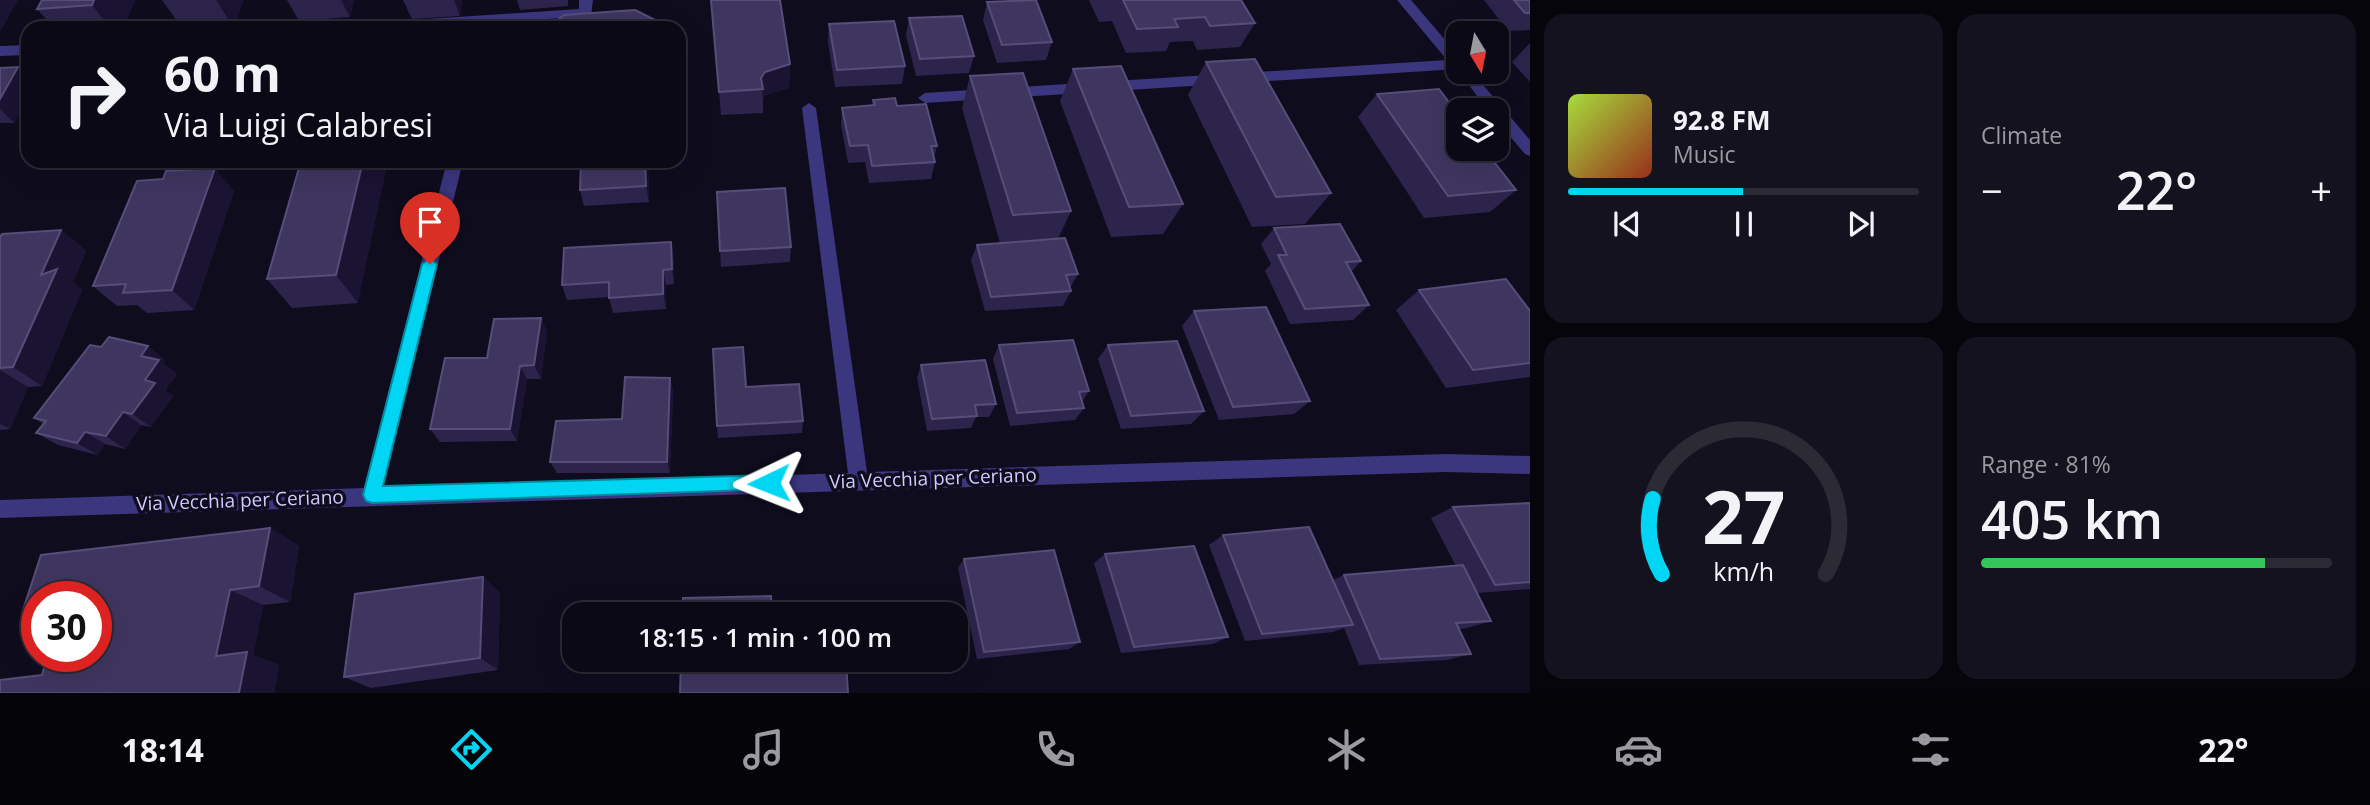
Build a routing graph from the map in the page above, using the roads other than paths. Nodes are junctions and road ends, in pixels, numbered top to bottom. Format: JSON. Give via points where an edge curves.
{"nodes":[{"id":1,"x":586,"y":0,"type":"edge"},
{"id":2,"x":1404,"y":0,"type":"edge"},
{"id":3,"x":461,"y":21,"type":"edge"},
{"id":4,"x":21,"y":50,"type":"edge"},
{"id":5,"x":1446,"y":50,"type":"edge"},
{"id":6,"x":0,"y":51,"type":"edge"},
{"id":7,"x":1446,"y":65,"type":"edge"},
{"id":8,"x":1474,"y":84,"type":"edge"},
{"id":9,"x":925,"y":98,"type":"dead end"},
{"id":10,"x":809,"y":108,"type":"dead end"},
{"id":11,"x":1530,"y":150,"type":"edge"},
{"id":12,"x":453,"y":168,"type":"edge"},
{"id":13,"x":1530,"y":465,"type":"edge"},
{"id":14,"x":858,"y":480,"type":"junction"},
{"id":15,"x":372,"y":495,"type":"junction"},
{"id":16,"x":0,"y":509,"type":"edge"}],
"edges":[{"from":1,"to":3,"type":"street","via":[[586,13]]},
{"from":2,"to":5,"type":"street"},
{"from":4,"to":6,"type":"street"},
{"from":7,"to":9,"type":"street"},
{"from":8,"to":11,"type":"street"},
{"from":10,"to":14,"type":"street"},
{"from":12,"to":15,"type":"street"},
{"from":13,"to":14,"type":"street","name":"Via Vecchia per Ceriano","via":[[1446,463]]},
{"from":14,"to":15,"type":"street","name":"Via Vecchia per Ceriano"},
{"from":15,"to":16,"type":"street","name":"Via Vecchia per Ceriano"}]}
